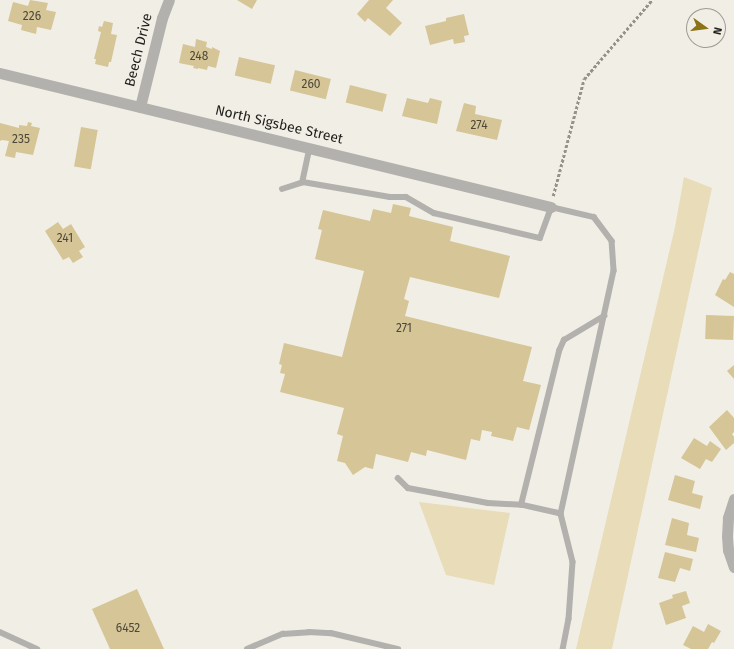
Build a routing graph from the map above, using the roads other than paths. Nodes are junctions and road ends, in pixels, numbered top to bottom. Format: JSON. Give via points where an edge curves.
{"nodes":[{"id":1,"x":169,"y":0,"type":"edge"},
{"id":2,"x":0,"y":73,"type":"edge"},
{"id":3,"x":140,"y":108,"type":"junction"},
{"id":4,"x":310,"y":148,"type":"junction"},
{"id":5,"x":303,"y":182,"type":"junction"},
{"id":6,"x":282,"y":189,"type":"dead end"},
{"id":7,"x":551,"y":207,"type":"junction"},
{"id":8,"x":604,"y":316,"type":"junction"},
{"id":9,"x":398,"y":478,"type":"dead end"},
{"id":10,"x":734,"y":498,"type":"edge"},
{"id":11,"x":521,"y":504,"type":"junction"},
{"id":12,"x":561,"y":514,"type":"junction"},
{"id":13,"x":734,"y":567,"type":"edge"},
{"id":14,"x":0,"y":632,"type":"edge"},
{"id":15,"x":36,"y":649,"type":"edge"},
{"id":16,"x":247,"y":649,"type":"edge"},
{"id":17,"x":398,"y":649,"type":"edge"},
{"id":18,"x":563,"y":649,"type":"edge"}],
"edges":[{"from":1,"to":3,"type":"street","name":"Beech Drive","via":[[162,18]]},
{"from":2,"to":3,"type":"street","name":"North Sigsbee Street"},
{"from":3,"to":4,"type":"street","name":"North Sigsbee Street"},
{"from":4,"to":5,"type":"lane"},
{"from":4,"to":7,"type":"street","name":"North Sigsbee Street"},
{"from":5,"to":6,"type":"lane"},
{"from":5,"to":7,"type":"lane","via":[[390,197],[406,197],[434,213],[540,238]]},
{"from":7,"to":8,"type":"lane","via":[[594,217],[612,241],[614,271]]},
{"from":8,"to":11,"type":"lane","via":[[564,340],[559,351]]},
{"from":8,"to":12,"type":"lane"},
{"from":9,"to":11,"type":"lane","via":[[408,488],[488,503]]},
{"from":10,"to":13,"type":"street","via":[[728,518],[727,536],[728,550]]},
{"from":11,"to":12,"type":"lane"},
{"from":12,"to":18,"type":"lane","via":[[573,562],[569,619]]},
{"from":14,"to":15,"type":"lane"},
{"from":16,"to":17,"type":"lane","via":[[283,634],[309,632],[331,633]]}]}
